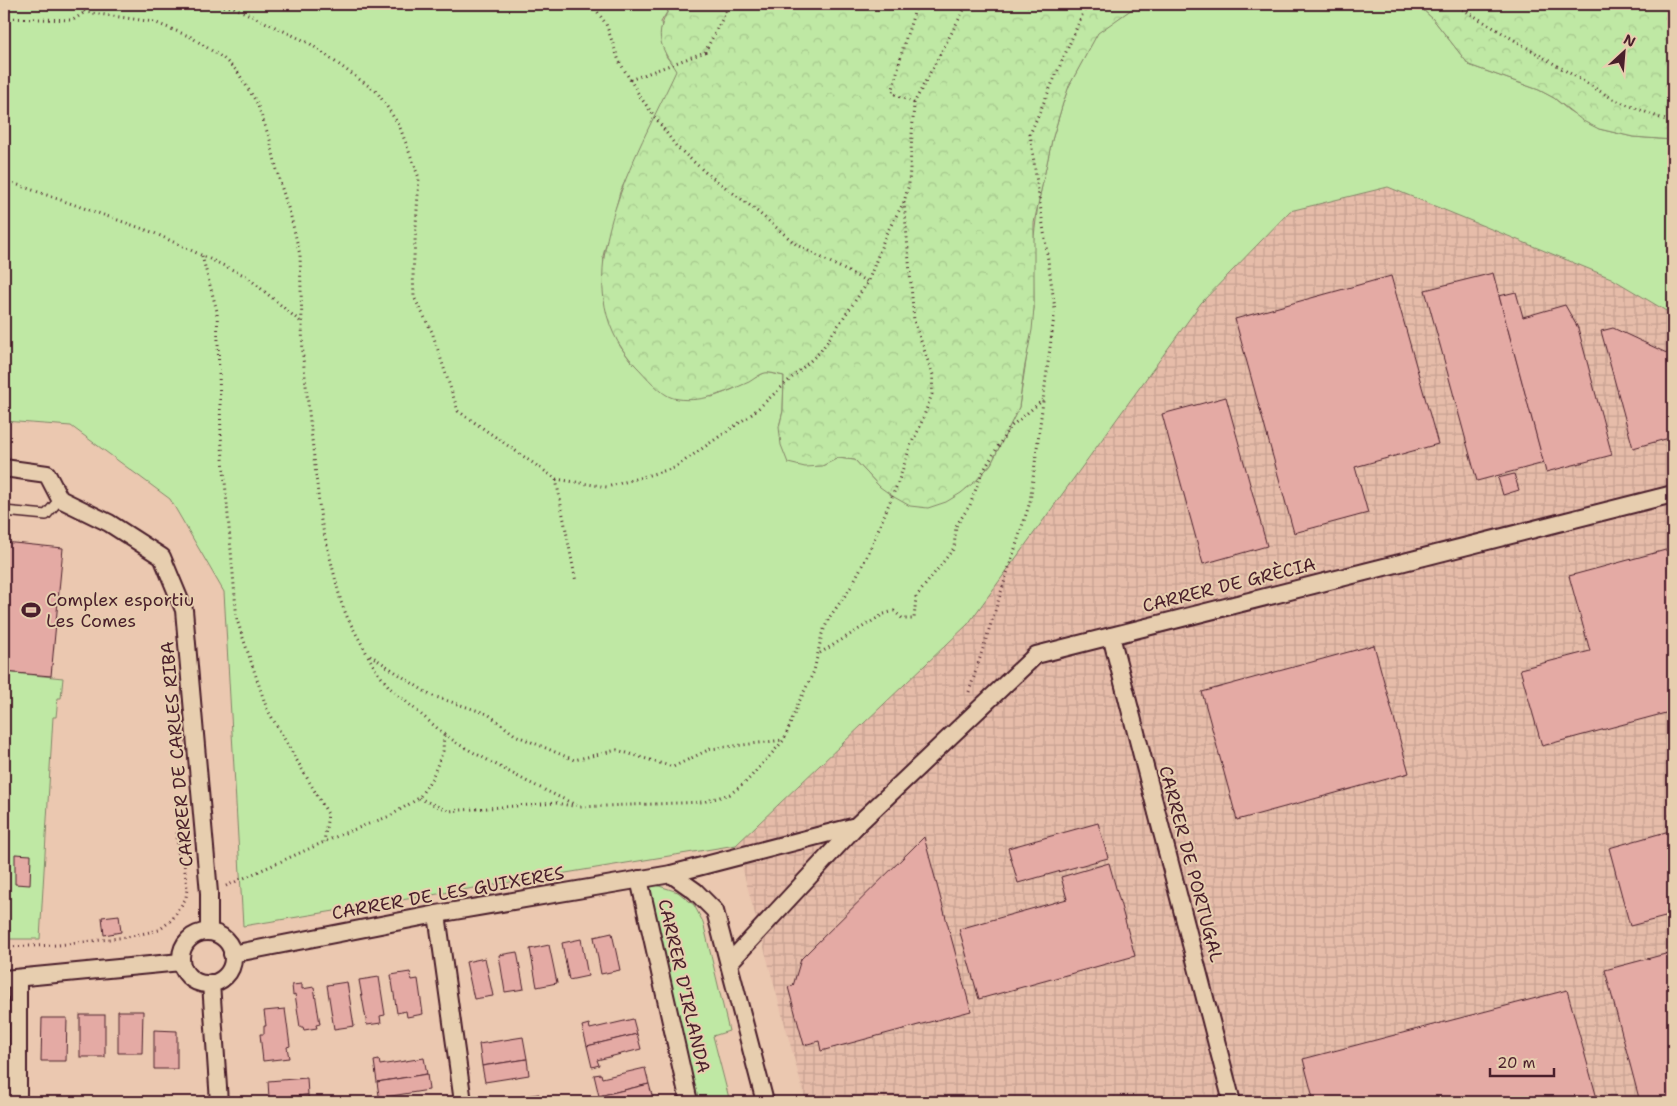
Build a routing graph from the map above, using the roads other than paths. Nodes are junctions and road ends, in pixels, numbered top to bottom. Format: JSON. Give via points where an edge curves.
{"nodes":[{"id":1,"x":4,"y":468,"type":"edge"},
{"id":2,"x":1673,"y":494,"type":"edge"},
{"id":3,"x":60,"y":499,"type":"junction"},
{"id":4,"x":4,"y":512,"type":"edge"},
{"id":5,"x":1111,"y":636,"type":"junction"},
{"id":6,"x":856,"y":826,"type":"junction"},
{"id":7,"x":671,"y":874,"type":"junction"},
{"id":8,"x":639,"y":879,"type":"junction"},
{"id":9,"x":437,"y":914,"type":"junction"},
{"id":10,"x":209,"y":932,"type":"junction"},
{"id":11,"x":232,"y":954,"type":"junction"},
{"id":12,"x":181,"y":962,"type":"junction"},
{"id":13,"x":729,"y":963,"type":"junction"},
{"id":14,"x":11,"y":979,"type":"edge"},
{"id":15,"x":211,"y":983,"type":"junction"},
{"id":16,"x":18,"y":1102,"type":"edge"},
{"id":17,"x":219,"y":1102,"type":"edge"},
{"id":18,"x":463,"y":1102,"type":"edge"},
{"id":19,"x":689,"y":1102,"type":"edge"},
{"id":20,"x":765,"y":1102,"type":"edge"},
{"id":21,"x":1232,"y":1102,"type":"edge"}],
"edges":[{"from":1,"to":3,"type":"street","via":[[47,474]]},
{"from":2,"to":5,"type":"street","name":"CARRER DE GRÈCIA"},
{"from":3,"to":4,"type":"lane","via":[[46,515]]},
{"from":3,"to":10,"type":"street","name":"CARRER DE CARLES RIBA","via":[[109,523],[162,557],[184,610],[209,894]]},
{"from":5,"to":6,"type":"street","name":"CARRER DE GRÈCIA","via":[[1036,655]]},
{"from":5,"to":21,"type":"street","name":"CARRER DE PORTUGAL"},
{"from":6,"to":7,"type":"street","name":"CARRER DE GRÈCIA"},
{"from":6,"to":13,"type":"street","name":"CARRER DE GRÈCIA"},
{"from":7,"to":8,"type":"street","name":"CARRER DE LES GUIXERES"},
{"from":7,"to":13,"type":"street","name":"CARRER D'IRLANDA","via":[[695,890],[715,911]]},
{"from":8,"to":9,"type":"street","name":"CARRER DE LES GUIXERES"},
{"from":8,"to":19,"type":"street","name":"CARRER D'IRLANDA"},
{"from":9,"to":11,"type":"street","name":"CARRER DE LES GUIXERES"},
{"from":9,"to":18,"type":"street"},
{"from":10,"to":11,"type":"street","via":[[225,940]]},
{"from":10,"to":12,"type":"street","via":[[186,941]]},
{"from":11,"to":15,"type":"street","via":[[227,974]]},
{"from":12,"to":14,"type":"street"},
{"from":12,"to":15,"type":"street","via":[[190,978]]},
{"from":13,"to":20,"type":"street","name":"CARRER D'IRLANDA"},
{"from":14,"to":16,"type":"street"},
{"from":15,"to":17,"type":"street"}]}
